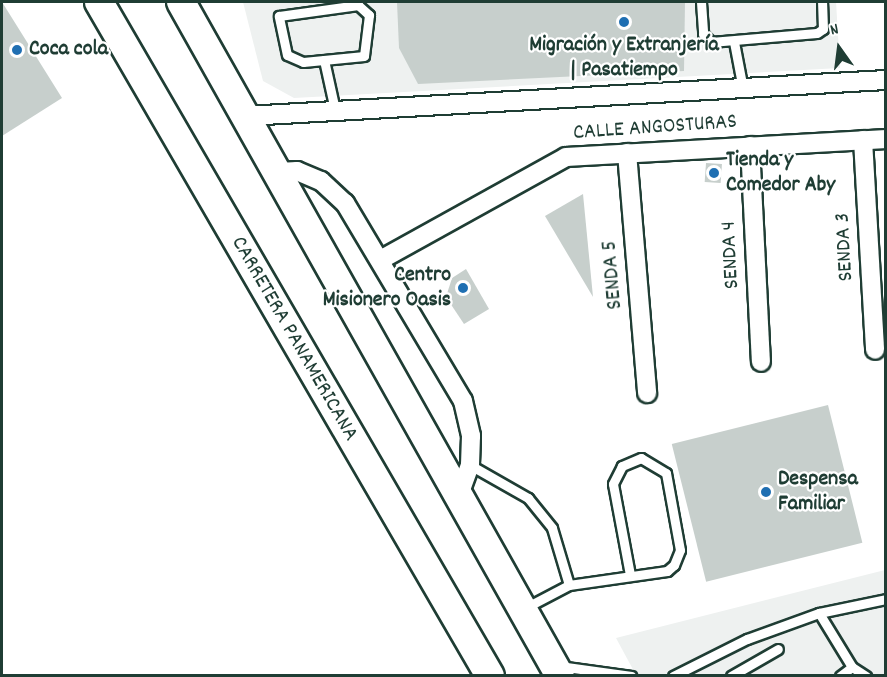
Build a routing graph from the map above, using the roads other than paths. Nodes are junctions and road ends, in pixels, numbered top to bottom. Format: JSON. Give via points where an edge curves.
{"nodes":[{"id":1,"x":99,"y":2,"type":"edge"},
{"id":2,"x":181,"y":2,"type":"edge"},
{"id":3,"x":701,"y":2,"type":"edge"},
{"id":4,"x":822,"y":2,"type":"edge"},
{"id":5,"x":734,"y":42,"type":"junction"},
{"id":6,"x":324,"y":60,"type":"junction"},
{"id":7,"x":885,"y":80,"type":"edge"},
{"id":8,"x":743,"y":89,"type":"junction"},
{"id":9,"x":335,"y":110,"type":"junction"},
{"id":10,"x":246,"y":116,"type":"junction"},
{"id":11,"x":885,"y":139,"type":"edge"},
{"id":12,"x":863,"y":140,"type":"junction"},
{"id":13,"x":750,"y":146,"type":"junction"},
{"id":14,"x":627,"y":153,"type":"junction"},
{"id":15,"x":279,"y":172,"type":"junction"},
{"id":16,"x":382,"y":259,"type":"junction"},
{"id":17,"x":875,"y":350,"type":"dead end"},
{"id":18,"x":761,"y":362,"type":"dead end"},
{"id":19,"x":647,"y":393,"type":"dead end"},
{"id":20,"x":470,"y":465,"type":"junction"},
{"id":21,"x":457,"y":500,"type":"junction"},
{"id":22,"x":630,"y":575,"type":"junction"},
{"id":23,"x":569,"y":585,"type":"junction"},
{"id":24,"x":885,"y":599,"type":"edge"},
{"id":25,"x":520,"y":611,"type":"junction"},
{"id":26,"x":819,"y":613,"type":"junction"},
{"id":27,"x":778,"y":649,"type":"dead end"},
{"id":28,"x":852,"y":667,"type":"junction"},
{"id":29,"x":557,"y":671,"type":"edge"},
{"id":30,"x":490,"y":675,"type":"edge"},
{"id":31,"x":631,"y":675,"type":"edge"},
{"id":32,"x":673,"y":675,"type":"edge"},
{"id":33,"x":731,"y":675,"type":"edge"},
{"id":34,"x":840,"y":675,"type":"edge"},
{"id":35,"x":866,"y":675,"type":"edge"}],
"edges":[{"from":1,"to":30,"type":"highway","name":"CARRETERA PANAMERICANA"},
{"from":2,"to":10,"type":"highway"},
{"from":3,"to":5,"type":"lane","via":[[706,39]]},
{"from":4,"to":5,"type":"lane","via":[[823,29],[817,33]]},
{"from":5,"to":8,"type":"lane"},
{"from":6,"to":6,"type":"lane","via":[[368,52],[364,7],[279,16],[287,55],[303,62]]},
{"from":6,"to":9,"type":"lane"},
{"from":7,"to":8,"type":"street"},
{"from":8,"to":9,"type":"street"},
{"from":9,"to":10,"type":"street"},
{"from":10,"to":15,"type":"highway"},
{"from":11,"to":12,"type":"street","name":"CALLE ANGOSTURAS"},
{"from":12,"to":13,"type":"street","name":"CALLE ANGOSTURAS"},
{"from":12,"to":17,"type":"street","name":"SENDA 3"},
{"from":13,"to":14,"type":"street","name":"CALLE ANGOSTURAS"},
{"from":13,"to":18,"type":"street","name":"SENDA 4"},
{"from":14,"to":16,"type":"street","name":"CALLE ANGOSTURAS","via":[[566,157]]},
{"from":14,"to":19,"type":"street","name":"SENDA 5"},
{"from":15,"to":16,"type":"street","via":[[297,171],[321,181],[345,203]]},
{"from":15,"to":21,"type":"highway"},
{"from":16,"to":20,"type":"street","via":[[463,401],[471,436]]},
{"from":20,"to":21,"type":"street"},
{"from":20,"to":23,"type":"lane","via":[[520,492],[546,521]]},
{"from":21,"to":25,"type":"highway"},
{"from":22,"to":22,"type":"lane","via":[[667,571],[680,550],[666,473],[641,458],[622,466],[613,484]]},
{"from":22,"to":23,"type":"lane"},
{"from":23,"to":25,"type":"lane"},
{"from":24,"to":26,"type":"lane"},
{"from":25,"to":29,"type":"highway"},
{"from":26,"to":28,"type":"lane"},
{"from":26,"to":32,"type":"lane","via":[[747,639]]},
{"from":27,"to":33,"type":"lane"},
{"from":28,"to":34,"type":"lane"},
{"from":28,"to":35,"type":"lane"},
{"from":29,"to":31,"type":"lane"}]}
